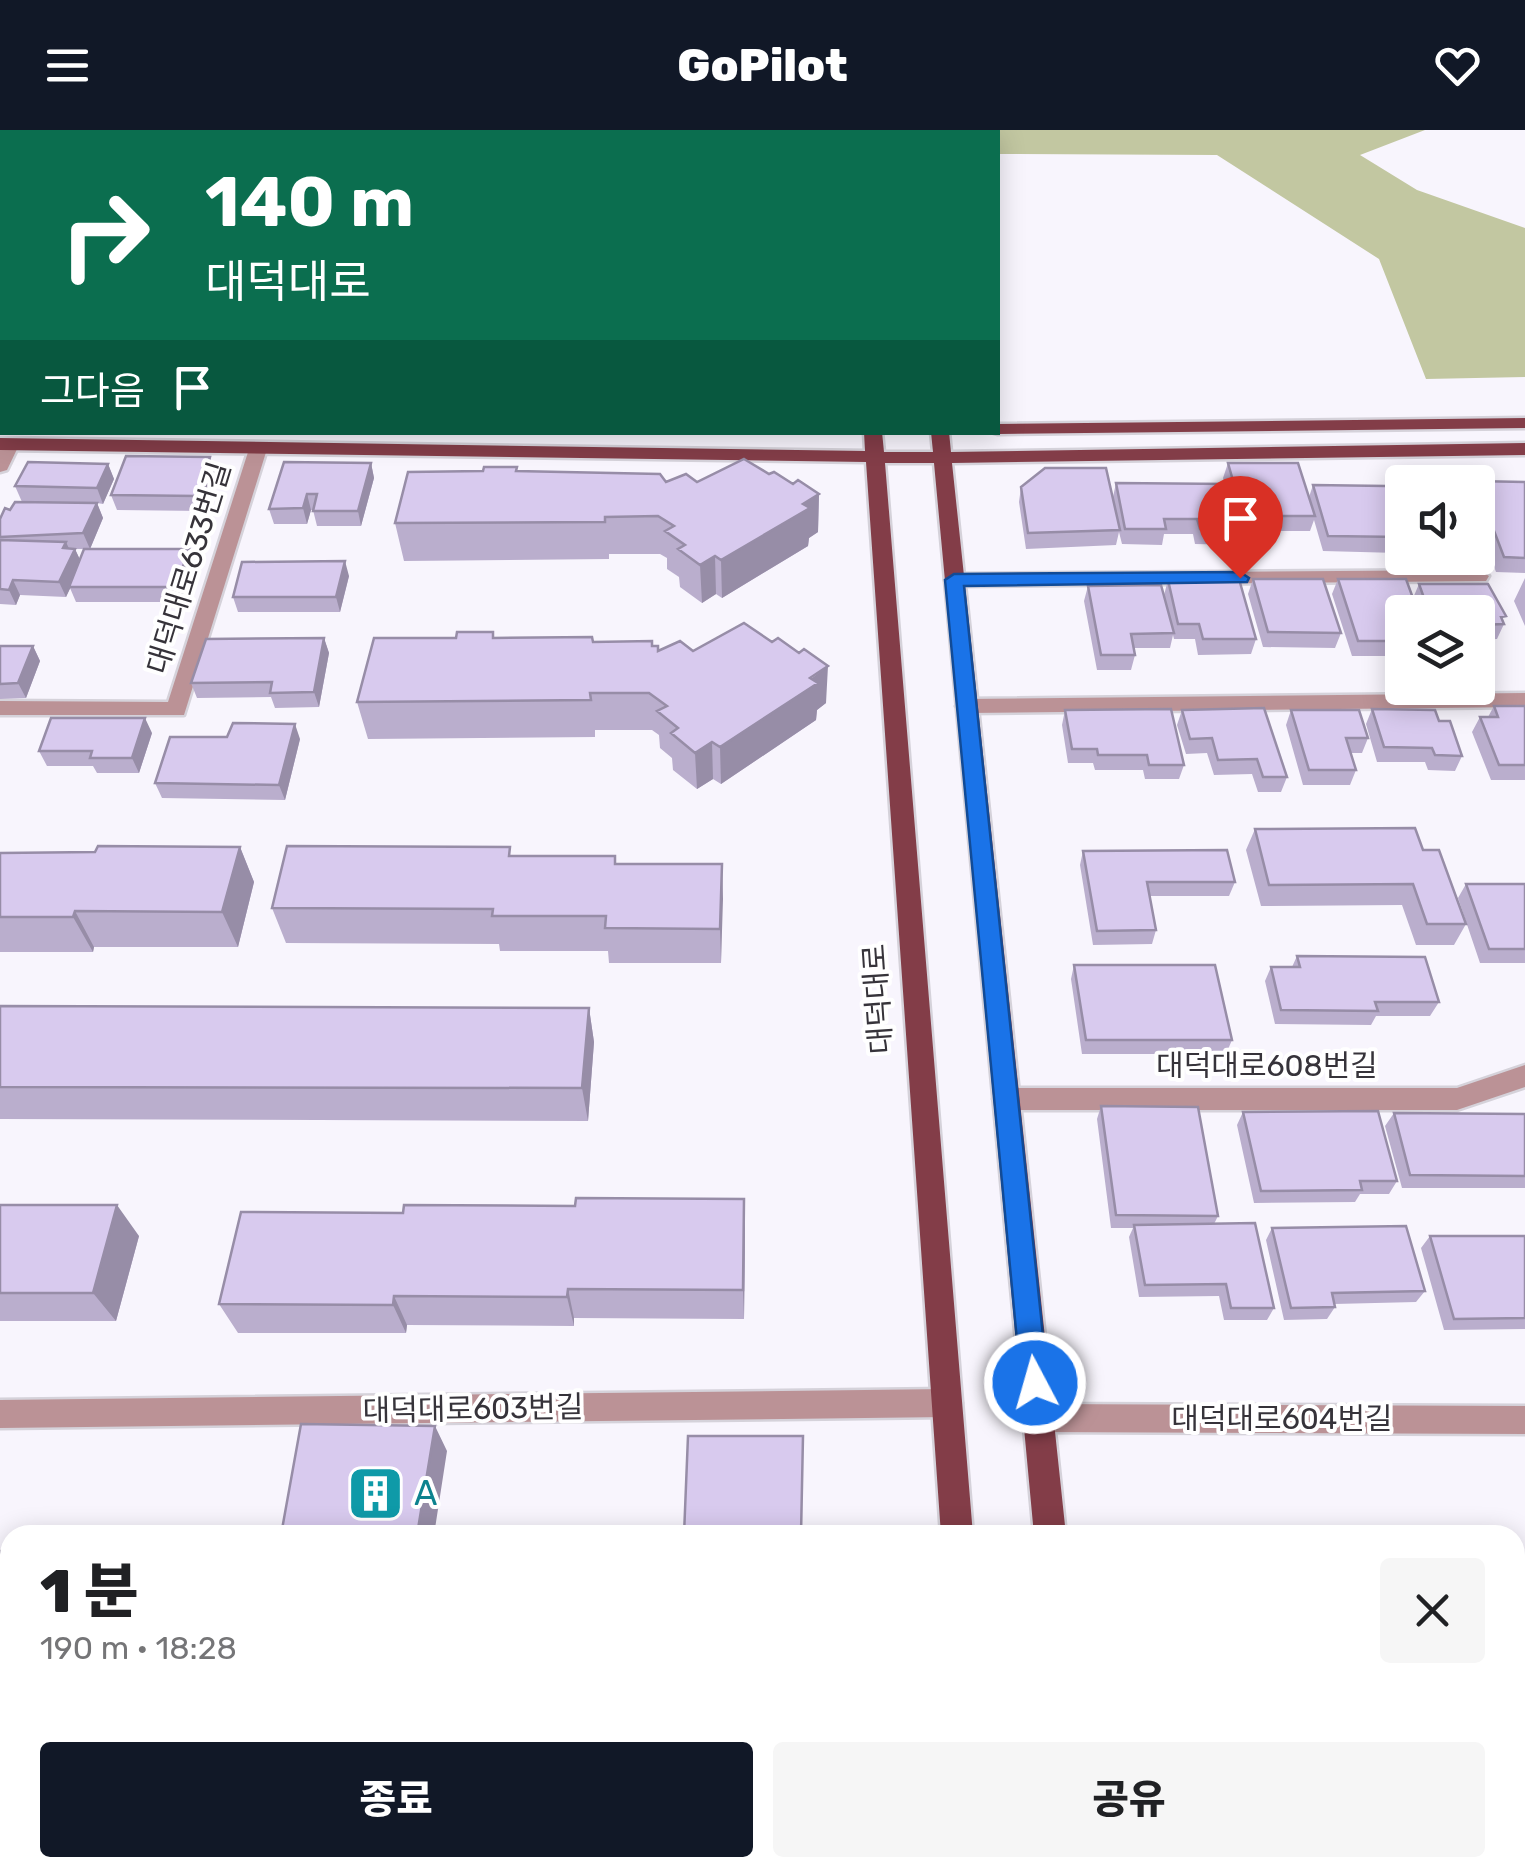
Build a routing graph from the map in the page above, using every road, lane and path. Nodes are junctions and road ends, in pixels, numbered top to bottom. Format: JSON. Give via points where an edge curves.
{"nodes":[{"id":1,"x":1525,"y":423,"type":"edge"},
{"id":2,"x":1000,"y":429,"type":"edge"},
{"id":3,"x":5,"y":444,"type":"edge"},
{"id":4,"x":874,"y":445,"type":"edge"},
{"id":5,"x":941,"y":445,"type":"edge"},
{"id":6,"x":258,"y":448,"type":"junction"},
{"id":7,"x":1525,"y":449,"type":"edge"},
{"id":8,"x":0,"y":466,"type":"edge"},
{"id":9,"x":1479,"y":576,"type":"dead end"},
{"id":10,"x":954,"y":580,"type":"junction"},
{"id":11,"x":1525,"y":700,"type":"edge"},
{"id":12,"x":967,"y":706,"type":"junction"},
{"id":13,"x":0,"y":708,"type":"edge"},
{"id":14,"x":1525,"y":1076,"type":"edge"},
{"id":15,"x":1006,"y":1098,"type":"junction"},
{"id":16,"x":947,"y":1403,"type":"junction"},
{"id":17,"x":0,"y":1414,"type":"edge"},
{"id":18,"x":1038,"y":1418,"type":"junction"},
{"id":19,"x":1525,"y":1420,"type":"edge"},
{"id":20,"x":956,"y":1525,"type":"edge"},
{"id":21,"x":1049,"y":1525,"type":"edge"}],
"edges":[{"from":1,"to":2,"type":"main road"},
{"from":3,"to":6,"type":"main road"},
{"from":3,"to":8,"type":"street"},
{"from":4,"to":5,"type":"main road"},
{"from":4,"to":6,"type":"main road"},
{"from":4,"to":16,"type":"main road","name":"대덕대로"},
{"from":5,"to":7,"type":"main road"},
{"from":5,"to":10,"type":"main road"},
{"from":6,"to":13,"type":"street","name":"대덕대로633번길","via":[[176,710]]},
{"from":9,"to":10,"type":"street"},
{"from":10,"to":12,"type":"main road"},
{"from":11,"to":12,"type":"street"},
{"from":12,"to":15,"type":"main road"},
{"from":14,"to":15,"type":"street","name":"대덕대로608번길","via":[[1457,1098]]},
{"from":15,"to":18,"type":"main road"},
{"from":16,"to":17,"type":"street","name":"대덕대로603번길"},
{"from":16,"to":20,"type":"main road","name":"대덕대로"},
{"from":18,"to":19,"type":"street","name":"대덕대로604번길"},
{"from":18,"to":21,"type":"main road"}]}
